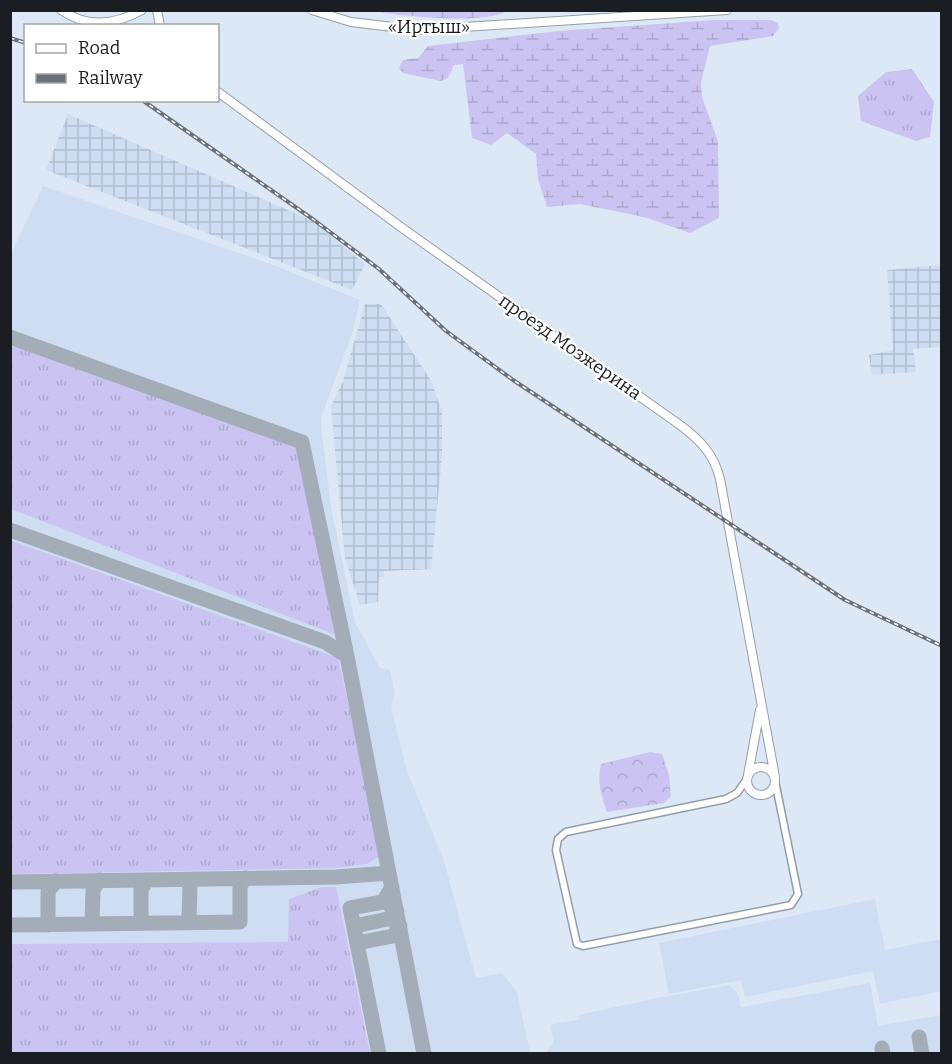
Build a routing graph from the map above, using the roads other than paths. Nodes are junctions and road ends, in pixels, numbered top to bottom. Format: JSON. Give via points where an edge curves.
{"nodes":[{"id":1,"x":61,"y":10,"type":"edge"},
{"id":2,"x":142,"y":10,"type":"edge"},
{"id":3,"x":312,"y":10,"type":"edge"},
{"id":4,"x":727,"y":10,"type":"edge"},
{"id":5,"x":97,"y":24,"type":"edge"},
{"id":6,"x":219,"y":93,"type":"edge"},
{"id":7,"x":761,"y":706,"type":"junction"},
{"id":8,"x":747,"y":779,"type":"junction"},
{"id":9,"x":775,"y":779,"type":"junction"}],
"edges":[{"from":1,"to":5,"type":"main road"},
{"from":2,"to":5,"type":"main road","via":[[111,23]]},
{"from":3,"to":4,"type":"main road","name":"«Иртыш»","via":[[351,22],[418,30]]},
{"from":6,"to":7,"type":"main road","name":"проезд Мозжерина","via":[[703,444],[720,479]]},
{"from":7,"to":8,"type":"main road","name":"проезд Мозжерина"},
{"from":7,"to":9,"type":"main road","name":"проезд Мозжерина"},
{"from":8,"to":9,"type":"main road","via":[[760,767],[769,770]]},
{"from":8,"to":9,"type":"main road","via":[[749,788],[760,795],[769,793]]},
{"from":8,"to":9,"type":"street","via":[[737,793],[726,799],[566,832],[558,840],[556,850],[577,944],[791,905],[798,894]]}]}
